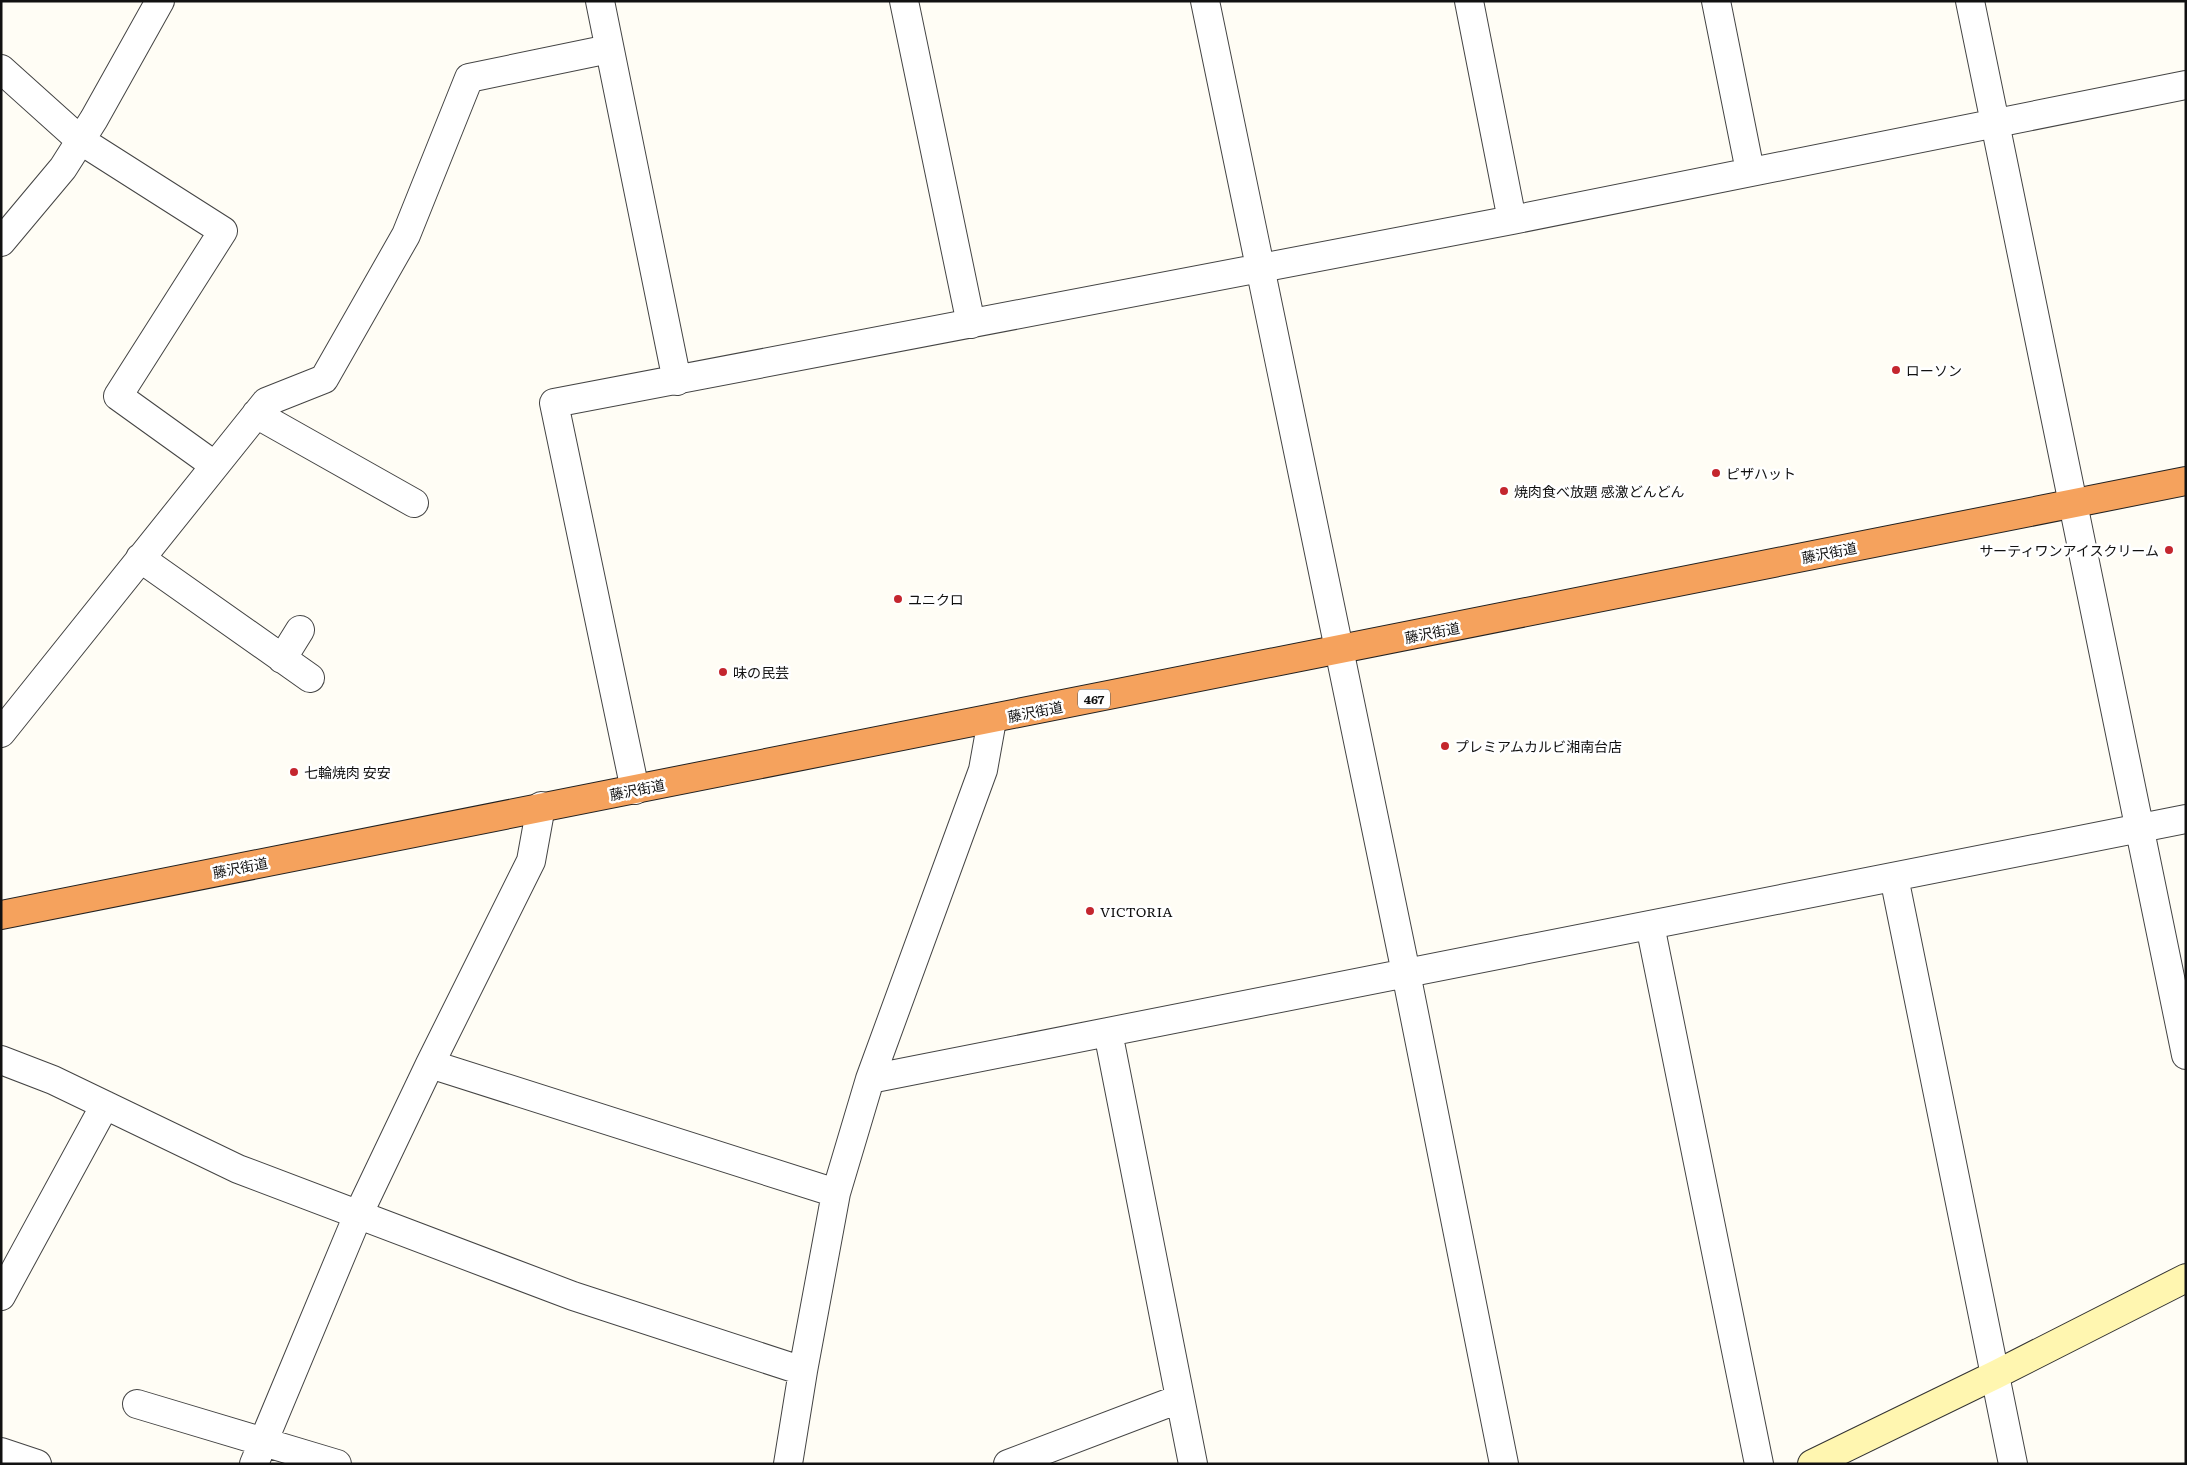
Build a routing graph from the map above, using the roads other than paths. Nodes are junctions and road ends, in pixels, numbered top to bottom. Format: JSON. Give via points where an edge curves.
{"nodes":[{"id":1,"x":160,"y":1,"type":"edge"},
{"id":2,"x":600,"y":1,"type":"edge"},
{"id":3,"x":904,"y":1,"type":"edge"},
{"id":4,"x":1205,"y":1,"type":"edge"},
{"id":5,"x":1469,"y":1,"type":"edge"},
{"id":6,"x":1716,"y":1,"type":"edge"},
{"id":7,"x":1970,"y":1,"type":"edge"},
{"id":8,"x":610,"y":49,"type":"junction"},
{"id":9,"x":1,"y":69,"type":"edge"},
{"id":10,"x":2186,"y":85,"type":"edge"},
{"id":11,"x":1994,"y":122,"type":"junction"},
{"id":12,"x":80,"y":140,"type":"junction"},
{"id":13,"x":1750,"y":171,"type":"junction"},
{"id":14,"x":1512,"y":220,"type":"junction"},
{"id":15,"x":1,"y":242,"type":"edge"},
{"id":16,"x":1260,"y":269,"type":"junction"},
{"id":17,"x":971,"y":324,"type":"junction"},
{"id":18,"x":677,"y":381,"type":"junction"},
{"id":19,"x":256,"y":414,"type":"junction"},
{"id":20,"x":214,"y":465,"type":"junction"},
{"id":21,"x":2186,"y":481,"type":"edge"},
{"id":22,"x":2074,"y":502,"type":"junction"},
{"id":23,"x":414,"y":503,"type":"dead end"},
{"id":24,"x":140,"y":558,"type":"junction"},
{"id":25,"x":300,"y":630,"type":"dead end"},
{"id":26,"x":1338,"y":651,"type":"junction"},
{"id":27,"x":282,"y":659,"type":"junction"},
{"id":28,"x":310,"y":678,"type":"dead end"},
{"id":29,"x":992,"y":720,"type":"junction"},
{"id":30,"x":1,"y":733,"type":"edge"},
{"id":31,"x":635,"y":790,"type":"junction"},
{"id":32,"x":541,"y":806,"type":"junction"},
{"id":33,"x":2186,"y":819,"type":"edge"},
{"id":34,"x":2140,"y":828,"type":"junction"},
{"id":35,"x":1894,"y":877,"type":"junction"},
{"id":36,"x":1,"y":914,"type":"edge"},
{"id":37,"x":1650,"y":925,"type":"junction"},
{"id":38,"x":1406,"y":973,"type":"junction"},
{"id":39,"x":1108,"y":1032,"type":"junction"},
{"id":40,"x":2186,"y":1055,"type":"edge"},
{"id":41,"x":1,"y":1060,"type":"edge"},
{"id":42,"x":430,"y":1064,"type":"junction"},
{"id":43,"x":870,"y":1079,"type":"junction"},
{"id":44,"x":105,"y":1105,"type":"junction"},
{"id":45,"x":836,"y":1193,"type":"junction"},
{"id":46,"x":358,"y":1215,"type":"junction"},
{"id":47,"x":2186,"y":1278,"type":"edge"},
{"id":48,"x":1,"y":1296,"type":"edge"},
{"id":49,"x":803,"y":1371,"type":"junction"},
{"id":50,"x":1995,"y":1376,"type":"junction"},
{"id":51,"x":1179,"y":1400,"type":"junction"},
{"id":52,"x":137,"y":1404,"type":"dead end"},
{"id":53,"x":1,"y":1452,"type":"edge"},
{"id":54,"x":258,"y":1453,"type":"edge"},
{"id":55,"x":37,"y":1464,"type":"edge"},
{"id":56,"x":337,"y":1464,"type":"edge"},
{"id":57,"x":788,"y":1464,"type":"edge"},
{"id":58,"x":1008,"y":1464,"type":"edge"},
{"id":59,"x":1193,"y":1464,"type":"edge"},
{"id":60,"x":1504,"y":1464,"type":"edge"},
{"id":61,"x":1759,"y":1464,"type":"edge"},
{"id":62,"x":1812,"y":1464,"type":"edge"},
{"id":63,"x":2013,"y":1464,"type":"edge"}],
"edges":[{"from":1,"to":12,"type":"street"},
{"from":2,"to":8,"type":"street"},
{"from":3,"to":17,"type":"street"},
{"from":4,"to":16,"type":"street"},
{"from":5,"to":14,"type":"street"},
{"from":6,"to":13,"type":"street"},
{"from":7,"to":11,"type":"street"},
{"from":8,"to":18,"type":"street"},
{"from":8,"to":19,"type":"street","via":[[469,78],[406,236],[324,379],[266,402]]},
{"from":9,"to":12,"type":"street"},
{"from":10,"to":11,"type":"street"},
{"from":11,"to":13,"type":"street"},
{"from":11,"to":22,"type":"street"},
{"from":12,"to":15,"type":"street","via":[[63,168]]},
{"from":12,"to":20,"type":"street","via":[[223,230],[118,396]]},
{"from":13,"to":14,"type":"street"},
{"from":14,"to":16,"type":"street"},
{"from":16,"to":17,"type":"street"},
{"from":16,"to":26,"type":"street"},
{"from":17,"to":18,"type":"street"},
{"from":18,"to":31,"type":"street","via":[[554,403]]},
{"from":19,"to":20,"type":"street"},
{"from":19,"to":23,"type":"street"},
{"from":20,"to":24,"type":"street"},
{"from":21,"to":22,"type":"highway","name":"藤沢街道","number":"467"},
{"from":22,"to":26,"type":"highway","name":"藤沢街道","number":"467"},
{"from":22,"to":34,"type":"street"},
{"from":24,"to":27,"type":"street"},
{"from":24,"to":30,"type":"street"},
{"from":25,"to":27,"type":"street"},
{"from":26,"to":29,"type":"highway","name":"藤沢街道","number":"467"},
{"from":26,"to":38,"type":"street"},
{"from":27,"to":28,"type":"street"},
{"from":29,"to":31,"type":"highway","name":"藤沢街道","number":"467"},
{"from":29,"to":43,"type":"street","via":[[983,770]]},
{"from":31,"to":32,"type":"highway","name":"藤沢街道","number":"467"},
{"from":32,"to":36,"type":"highway","name":"藤沢街道","number":"467"},
{"from":32,"to":42,"type":"street","via":[[531,861]]},
{"from":33,"to":34,"type":"street"},
{"from":34,"to":35,"type":"street"},
{"from":34,"to":40,"type":"street"},
{"from":35,"to":37,"type":"street"},
{"from":35,"to":50,"type":"street"},
{"from":37,"to":38,"type":"street"},
{"from":37,"to":61,"type":"street"},
{"from":38,"to":39,"type":"street"},
{"from":38,"to":60,"type":"street"},
{"from":39,"to":43,"type":"street"},
{"from":39,"to":51,"type":"street"},
{"from":41,"to":44,"type":"street"},
{"from":42,"to":45,"type":"street"},
{"from":42,"to":46,"type":"street"},
{"from":43,"to":45,"type":"street"},
{"from":44,"to":46,"type":"street","via":[[238,1169]]},
{"from":44,"to":48,"type":"street"},
{"from":45,"to":49,"type":"street"},
{"from":46,"to":49,"type":"street","via":[[573,1296]]},
{"from":46,"to":54,"type":"street"},
{"from":47,"to":50,"type":"street"},
{"from":49,"to":57,"type":"street"},
{"from":50,"to":62,"type":"street"},
{"from":50,"to":63,"type":"street"},
{"from":51,"to":58,"type":"street"},
{"from":51,"to":59,"type":"street"},
{"from":52,"to":54,"type":"street"},
{"from":53,"to":55,"type":"street"},
{"from":54,"to":56,"type":"street"}]}
